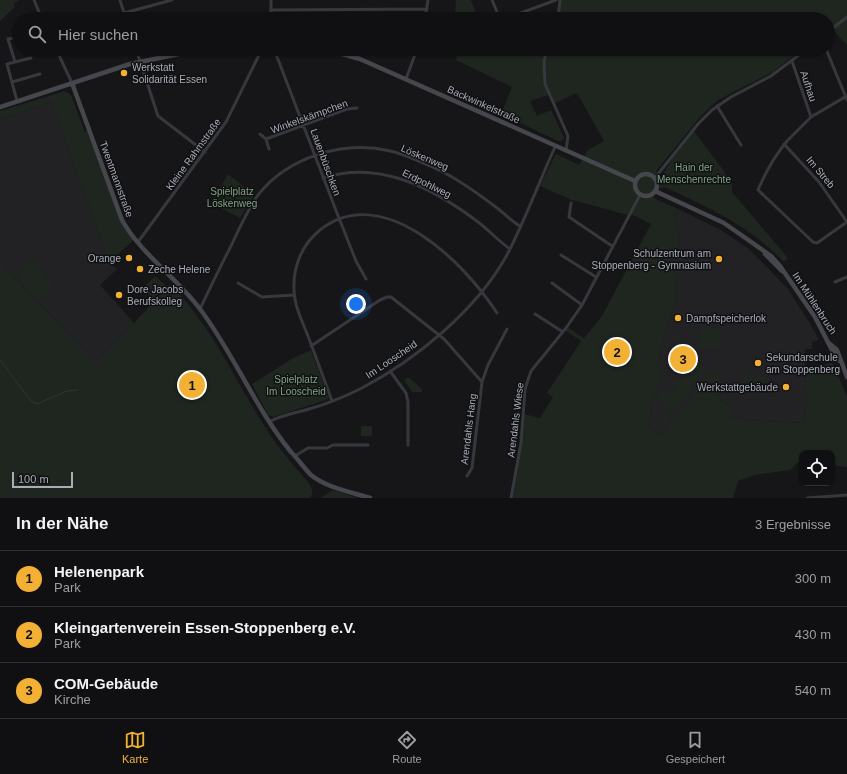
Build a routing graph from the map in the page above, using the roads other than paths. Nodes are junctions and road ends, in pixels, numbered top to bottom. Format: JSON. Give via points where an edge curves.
{"nodes":[{"id":1,"x":34,"y":0,"type":"edge"},
{"id":2,"x":120,"y":0,"type":"edge"},
{"id":3,"x":172,"y":0,"type":"edge"},
{"id":4,"x":271,"y":0,"type":"edge"},
{"id":5,"x":428,"y":0,"type":"edge"},
{"id":6,"x":492,"y":0,"type":"edge"},
{"id":7,"x":556,"y":0,"type":"edge"},
{"id":8,"x":560,"y":0,"type":"edge"},
{"id":9,"x":545,"y":2,"type":"edge"},
{"id":10,"x":427,"y":9,"type":"junction"},
{"id":11,"x":272,"y":10,"type":"joint"},
{"id":12,"x":39,"y":12,"type":"edge"},
{"id":13,"x":124,"y":12,"type":"edge"},
{"id":14,"x":128,"y":12,"type":"edge"},
{"id":15,"x":426,"y":12,"type":"edge"},
{"id":16,"x":497,"y":12,"type":"edge"},
{"id":17,"x":521,"y":12,"type":"edge"},
{"id":18,"x":559,"y":12,"type":"edge"},
{"id":19,"x":847,"y":17,"type":"edge"},
{"id":20,"x":835,"y":26,"type":"edge"},
{"id":21,"x":12,"y":39,"type":"edge"},
{"id":22,"x":12,"y":53,"type":"edge"},
{"id":23,"x":13,"y":56,"type":"edge"},
{"id":24,"x":59,"y":56,"type":"edge"},
{"id":25,"x":138,"y":56,"type":"edge"},
{"id":26,"x":166,"y":56,"type":"edge"},
{"id":27,"x":259,"y":56,"type":"edge"},
{"id":28,"x":277,"y":56,"type":"edge"},
{"id":29,"x":349,"y":56,"type":"edge"},
{"id":30,"x":414,"y":56,"type":"edge"},
{"id":31,"x":545,"y":56,"type":"edge"},
{"id":32,"x":797,"y":56,"type":"edge"},
{"id":33,"x":829,"y":56,"type":"edge"},
{"id":34,"x":31,"y":58,"type":"dead end"},
{"id":35,"x":792,"y":60,"type":"junction"},
{"id":36,"x":140,"y":61,"type":"junction"},
{"id":37,"x":15,"y":62,"type":"junction"},
{"id":38,"x":40,"y":74,"type":"dead end"},
{"id":39,"x":406,"y":79,"type":"junction"},
{"id":40,"x":12,"y":82,"type":"junction"},
{"id":41,"x":72,"y":83,"type":"junction"},
{"id":42,"x":847,"y":87,"type":"edge"},
{"id":43,"x":843,"y":90,"type":"junction"},
{"id":44,"x":846,"y":98,"type":"edge"},
{"id":45,"x":17,"y":101,"type":"junction"},
{"id":46,"x":717,"y":106,"type":"junction"},
{"id":47,"x":0,"y":107,"type":"edge"},
{"id":48,"x":357,"y":108,"type":"dead end"},
{"id":49,"x":811,"y":117,"type":"junction"},
{"id":50,"x":304,"y":125,"type":"junction"},
{"id":51,"x":260,"y":134,"type":"dead end"},
{"id":52,"x":266,"y":139,"type":"junction"},
{"id":53,"x":784,"y":144,"type":"junction"},
{"id":54,"x":741,"y":145,"type":"dead end"},
{"id":55,"x":555,"y":147,"type":"junction"},
{"id":56,"x":269,"y":149,"type":"dead end"},
{"id":57,"x":566,"y":151,"type":"junction"},
{"id":58,"x":205,"y":152,"type":"junction"},
{"id":59,"x":315,"y":156,"type":"junction"},
{"id":60,"x":323,"y":178,"type":"junction"},
{"id":61,"x":654,"y":179,"type":"junction"},
{"id":62,"x":635,"y":182,"type":"junction"},
{"id":63,"x":655,"y":190,"type":"junction"},
{"id":64,"x":640,"y":195,"type":"junction"},
{"id":65,"x":571,"y":203,"type":"dead end"},
{"id":66,"x":339,"y":218,"type":"junction"},
{"id":67,"x":520,"y":226,"type":"junction"},
{"id":68,"x":138,"y":242,"type":"junction"},
{"id":69,"x":612,"y":246,"type":"junction"},
{"id":70,"x":510,"y":249,"type":"junction"},
{"id":71,"x":561,"y":255,"type":"dead end"},
{"id":72,"x":847,"y":277,"type":"edge"},
{"id":73,"x":596,"y":278,"type":"junction"},
{"id":74,"x":366,"y":279,"type":"dead end"},
{"id":75,"x":835,"y":282,"type":"dead end"},
{"id":76,"x":238,"y":283,"type":"dead end"},
{"id":77,"x":552,"y":283,"type":"dead end"},
{"id":78,"x":482,"y":291,"type":"junction"},
{"id":79,"x":294,"y":295,"type":"junction"},
{"id":80,"x":582,"y":305,"type":"junction"},
{"id":81,"x":200,"y":309,"type":"junction"},
{"id":82,"x":497,"y":313,"type":"dead end"},
{"id":83,"x":535,"y":314,"type":"dead end"},
{"id":84,"x":507,"y":329,"type":"dead end"},
{"id":85,"x":563,"y":332,"type":"junction"},
{"id":86,"x":439,"y":336,"type":"junction"},
{"id":87,"x":312,"y":346,"type":"junction"},
{"id":88,"x":390,"y":371,"type":"junction"},
{"id":89,"x":847,"y":376,"type":"edge"},
{"id":90,"x":482,"y":382,"type":"junction"},
{"id":91,"x":332,"y":401,"type":"junction"},
{"id":92,"x":269,"y":422,"type":"junction"},
{"id":93,"x":368,"y":445,"type":"dead end"},
{"id":94,"x":408,"y":445,"type":"dead end"},
{"id":95,"x":295,"y":456,"type":"junction"},
{"id":96,"x":467,"y":476,"type":"dead end"},
{"id":97,"x":847,"y":495,"type":"edge"},
{"id":98,"x":370,"y":498,"type":"edge"},
{"id":99,"x":511,"y":498,"type":"edge"},
{"id":100,"x":808,"y":498,"type":"edge"}],
"edges":[{"from":1,"to":12,"type":"street"},
{"from":2,"to":13,"type":"street"},
{"from":3,"to":14,"type":"street"},
{"from":4,"to":11,"type":"street"},
{"from":5,"to":10,"type":"street"},
{"from":6,"to":16,"type":"street"},
{"from":7,"to":9,"type":"street"},
{"from":8,"to":18,"type":"street"},
{"from":9,"to":17,"type":"street"},
{"from":10,"to":11,"type":"street"},
{"from":10,"to":15,"type":"street"},
{"from":19,"to":20,"type":"street"},
{"from":21,"to":22,"type":"street","via":[[8,40]]},
{"from":23,"to":37,"type":"street"},
{"from":24,"to":41,"type":"street","name":"Twentmannstraße"},
{"from":25,"to":36,"type":"street"},
{"from":26,"to":36,"type":"main road"},
{"from":27,"to":58,"type":"street","name":"Kleine Rahmstraße","via":[[226,122]]},
{"from":28,"to":50,"type":"street","name":"Lauenbüschken"},
{"from":29,"to":39,"type":"main road","name":"Backwinkelstraße"},
{"from":30,"to":39,"type":"street"},
{"from":31,"to":57,"type":"street","via":[[545,84],[567,134]]},
{"from":32,"to":35,"type":"street"},
{"from":33,"to":43,"type":"street"},
{"from":34,"to":37,"type":"street"},
{"from":35,"to":46,"type":"street","via":[[771,76]]},
{"from":35,"to":49,"type":"street","name":"Aufhau"},
{"from":36,"to":41,"type":"main road"},
{"from":36,"to":58,"type":"street","via":[[158,116]]},
{"from":37,"to":40,"type":"street","via":[[7,64]]},
{"from":38,"to":40,"type":"street"},
{"from":39,"to":55,"type":"main road","name":"Backwinkelstraße"},
{"from":40,"to":45,"type":"street"},
{"from":41,"to":45,"type":"main road"},
{"from":41,"to":68,"type":"main road","name":"Twentmannstraße","via":[[122,220]]},
{"from":42,"to":43,"type":"street"},
{"from":43,"to":44,"type":"street"},
{"from":44,"to":49,"type":"street"},
{"from":45,"to":47,"type":"main road"},
{"from":46,"to":54,"type":"street"},
{"from":46,"to":61,"type":"street","via":[[698,124]]},
{"from":48,"to":50,"type":"street","name":"Winkelskämpchen","via":[[347,109]]},
{"from":49,"to":53,"type":"street"},
{"from":50,"to":52,"type":"street","name":"Winkelskämpchen"},
{"from":50,"to":59,"type":"street","name":"Lauenbüschken"},
{"from":51,"to":52,"type":"street","name":"Winkelskämpchen"},
{"from":52,"to":56,"type":"street","name":"Winkelskämpchen"},
{"from":53,"to":53,"type":"street","name":"Im Streb","via":[[819,182],[847,222],[815,243],[759,191],[770,164]]},
{"from":55,"to":57,"type":"main road","name":"Backwinkelstraße"},
{"from":55,"to":67,"type":"street","name":"Im Looscheid"},
{"from":57,"to":62,"type":"main road","name":"Backwinkelstraße"},
{"from":58,"to":68,"type":"street","name":"Kleine Rahmstraße"},
{"from":59,"to":60,"type":"street","name":"Lauenbüschken"},
{"from":59,"to":67,"type":"street","name":"Löskenweg","via":[[360,148],[401,154],[456,179]]},
{"from":59,"to":81,"type":"street","name":"Löskenweg","via":[[283,172],[258,196],[244,218]]},
{"from":60,"to":66,"type":"street","name":"Lauenbüschken"},
{"from":60,"to":70,"type":"street","name":"Erdpohlweg","via":[[357,172],[379,173],[400,178],[456,206]]},
{"from":61,"to":62,"type":"main road","via":[[645,174]]},
{"from":61,"to":63,"type":"main road"},
{"from":62,"to":64,"type":"main road","via":[[635,189]]},
{"from":63,"to":64,"type":"main road","via":[[649,195]]},
{"from":63,"to":89,"type":"main road","name":"Im Mühlenbruch","via":[[724,223],[764,253],[784,272],[815,317]]},
{"from":64,"to":69,"type":"street","name":"Arendahls Wiese"},
{"from":65,"to":69,"type":"street","via":[[568,217]]},
{"from":66,"to":74,"type":"street","name":"Lauenbüschken"},
{"from":66,"to":78,"type":"street","via":[[372,215],[406,228],[450,257]]},
{"from":66,"to":79,"type":"street","via":[[315,234],[302,252],[295,270]]},
{"from":67,"to":70,"type":"street","name":"Im Looscheid"},
{"from":68,"to":81,"type":"main road","name":"Twentmannstraße"},
{"from":69,"to":73,"type":"street","name":"Arendahls Wiese"},
{"from":70,"to":78,"type":"street","name":"Im Looscheid"},
{"from":71,"to":73,"type":"street"},
{"from":72,"to":75,"type":"street"},
{"from":73,"to":80,"type":"street","name":"Arendahls Wiese"},
{"from":76,"to":79,"type":"street","via":[[262,297]]},
{"from":77,"to":80,"type":"street"},
{"from":78,"to":82,"type":"street"},
{"from":78,"to":86,"type":"street","name":"Im Looscheid","via":[[463,314]]},
{"from":79,"to":87,"type":"street"},
{"from":80,"to":85,"type":"street","name":"Arendahls Wiese"},
{"from":81,"to":92,"type":"main road","name":"Twentmannstraße"},
{"from":83,"to":85,"type":"street"},
{"from":84,"to":90,"type":"street","name":"Arendahls Hang"},
{"from":85,"to":99,"type":"street","name":"Arendahls Wiese","via":[[536,364],[527,380],[521,443]]},
{"from":86,"to":87,"type":"street","name":"Arendahls Hang","via":[[398,300],[389,296]]},
{"from":86,"to":88,"type":"street","name":"Im Looscheid"},
{"from":86,"to":90,"type":"street","name":"Arendahls Hang"},
{"from":87,"to":91,"type":"street"},
{"from":88,"to":91,"type":"street","name":"Im Looscheid","via":[[360,389]]},
{"from":88,"to":94,"type":"street","via":[[406,393]]},
{"from":90,"to":96,"type":"street","name":"Arendahls Hang","via":[[472,468]]},
{"from":91,"to":92,"type":"street","name":"Im Looscheid"},
{"from":92,"to":95,"type":"main road","name":"Twentmannstraße"},
{"from":93,"to":95,"type":"street","via":[[308,448]]},
{"from":95,"to":98,"type":"main road","name":"Twentmannstraße","via":[[319,480]]},
{"from":97,"to":100,"type":"street"}]}
